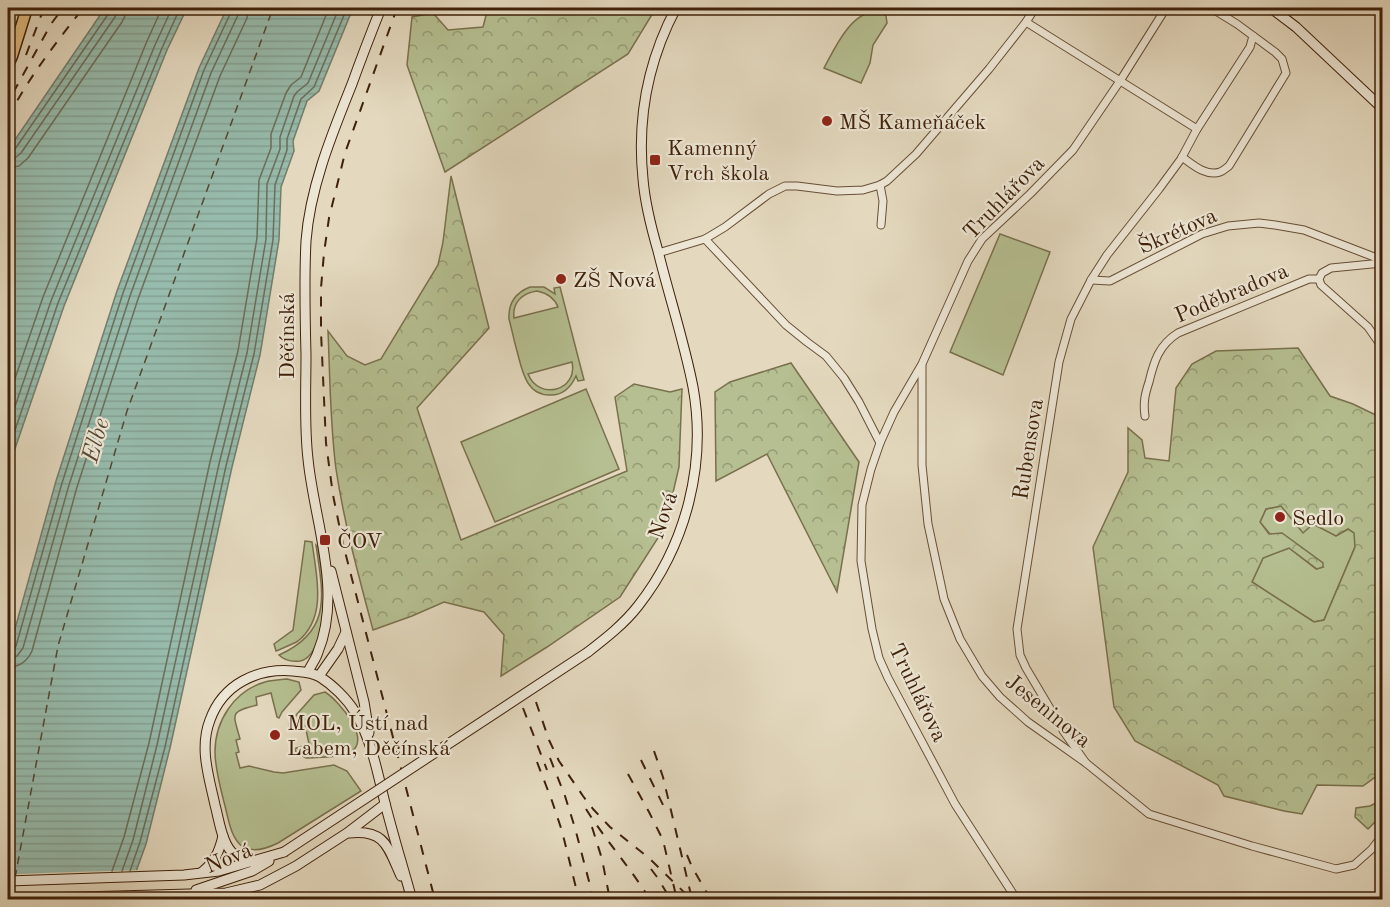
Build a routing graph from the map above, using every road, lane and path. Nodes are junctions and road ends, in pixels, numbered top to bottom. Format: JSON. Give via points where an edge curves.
{"nodes":[{"id":1,"x":27,"y":8,"type":"edge"},
{"id":2,"x":381,"y":8,"type":"edge"},
{"id":3,"x":676,"y":8,"type":"edge"},
{"id":4,"x":1035,"y":8,"type":"edge"},
{"id":5,"x":1166,"y":8,"type":"edge"},
{"id":6,"x":1211,"y":8,"type":"edge"},
{"id":7,"x":1271,"y":8,"type":"edge"},
{"id":8,"x":1290,"y":8,"type":"edge"},
{"id":9,"x":1285,"y":18,"type":"junction"},
{"id":10,"x":1026,"y":22,"type":"junction"},
{"id":11,"x":1253,"y":36,"type":"junction"},
{"id":12,"x":8,"y":65,"type":"edge"},
{"id":13,"x":1120,"y":81,"type":"junction"},
{"id":14,"x":1383,"y":108,"type":"edge"},
{"id":15,"x":1197,"y":129,"type":"junction"},
{"id":16,"x":1182,"y":157,"type":"junction"},
{"id":17,"x":880,"y":185,"type":"junction"},
{"id":18,"x":881,"y":225,"type":"dead end"},
{"id":19,"x":705,"y":238,"type":"junction"},
{"id":20,"x":658,"y":253,"type":"junction"},
{"id":21,"x":1383,"y":262,"type":"edge"},
{"id":22,"x":1319,"y":279,"type":"junction"},
{"id":23,"x":1091,"y":280,"type":"junction"},
{"id":24,"x":1383,"y":347,"type":"edge"},
{"id":25,"x":922,"y":364,"type":"junction"},
{"id":26,"x":1144,"y":416,"type":"dead end"},
{"id":27,"x":880,"y":443,"type":"junction"},
{"id":28,"x":324,"y":552,"type":"junction"},
{"id":29,"x":346,"y":632,"type":"junction"},
{"id":30,"x":308,"y":672,"type":"junction"},
{"id":31,"x":319,"y":676,"type":"junction"},
{"id":32,"x":371,"y":746,"type":"junction"},
{"id":33,"x":1086,"y":763,"type":"junction"},
{"id":34,"x":385,"y":804,"type":"junction"},
{"id":35,"x":347,"y":833,"type":"junction"},
{"id":36,"x":222,"y":836,"type":"junction"},
{"id":37,"x":1383,"y":836,"type":"edge"},
{"id":38,"x":284,"y":852,"type":"junction"},
{"id":39,"x":252,"y":862,"type":"junction"},
{"id":40,"x":199,"y":873,"type":"junction"},
{"id":41,"x":8,"y":881,"type":"edge"},
{"id":42,"x":185,"y":894,"type":"junction"},
{"id":43,"x":8,"y":899,"type":"edge"},
{"id":44,"x":411,"y":900,"type":"edge"},
{"id":45,"x":1017,"y":900,"type":"edge"}],
"edges":[{"from":1,"to":12,"type":"main road"},
{"from":2,"to":28,"type":"street","name":"Děčínská","via":[[322,163],[307,239],[308,459]]},
{"from":3,"to":20,"type":"street","name":"Nová","via":[[652,66],[642,120],[643,179]]},
{"from":4,"to":10,"type":"street"},
{"from":5,"to":13,"type":"street","name":"Truhlářova"},
{"from":6,"to":11,"type":"street"},
{"from":7,"to":9,"type":"street"},
{"from":8,"to":9,"type":"street"},
{"from":9,"to":14,"type":"street"},
{"from":10,"to":13,"type":"street"},
{"from":10,"to":17,"type":"street","via":[[916,154]]},
{"from":11,"to":15,"type":"street","name":"Rubensova","via":[[1250,47]]},
{"from":11,"to":16,"type":"street","via":[[1282,59],[1286,73],[1229,166],[1220,173],[1206,172]]},
{"from":13,"to":15,"type":"street"},
{"from":13,"to":25,"type":"street","name":"Truhlářova","via":[[1073,150],[982,239],[968,261]]},
{"from":15,"to":16,"type":"street","name":"Rubensova"},
{"from":16,"to":23,"type":"street","name":"Rubensova"},
{"from":17,"to":18,"type":"street"},
{"from":17,"to":19,"type":"street","via":[[837,191],[785,186]]},
{"from":19,"to":20,"type":"street"},
{"from":19,"to":27,"type":"street","via":[[786,325],[826,356],[859,402]]},
{"from":20,"to":38,"type":"street","name":"Nová","bridge":true,"via":[[693,389],[696,462],[681,529],[656,580],[624,622],[588,652]]},
{"from":21,"to":22,"type":"street","name":"Poděbradova","via":[[1331,268]]},
{"from":21,"to":23,"type":"street","name":"Škrétova","via":[[1304,230],[1259,224],[1228,226],[1202,234],[1110,281]]},
{"from":22,"to":24,"type":"street"},
{"from":22,"to":26,"type":"street","name":"Poděbradova","via":[[1309,279],[1170,338],[1155,360],[1143,403]]},
{"from":23,"to":33,"type":"street","name":"Rubensova","via":[[1071,319],[1059,362],[1017,629],[1026,668]]},
{"from":25,"to":27,"type":"street","name":"Truhlářova"},
{"from":25,"to":33,"type":"street","name":"Jeseninova","via":[[922,465],[928,524],[944,599],[960,639],[1000,697]]},
{"from":27,"to":45,"type":"street","name":"Truhlářova","via":[[862,505],[860,535],[879,658],[955,804]]},
{"from":28,"to":29,"type":"street"},
{"from":28,"to":30,"type":"street","name":"Děčínská","via":[[326,623],[319,652]]},
{"from":29,"to":31,"type":"street"},
{"from":29,"to":32,"type":"street"},
{"from":30,"to":31,"type":"street"},
{"from":30,"to":36,"type":"street","via":[[271,671],[248,678],[222,698],[214,711],[205,754]]},
{"from":31,"to":32,"type":"street","via":[[354,711]]},
{"from":32,"to":34,"type":"street"},
{"from":33,"to":37,"type":"street","name":"Jeseninova","via":[[1149,814],[1336,869],[1354,865]]},
{"from":34,"to":35,"type":"street"},
{"from":34,"to":44,"type":"street"},
{"from":35,"to":42,"type":"street","via":[[260,885]]},
{"from":35,"to":44,"type":"street","via":[[373,834],[386,843]]},
{"from":36,"to":39,"type":"street","via":[[233,854]]},
{"from":36,"to":40,"type":"street","via":[[210,866]]},
{"from":38,"to":39,"type":"street","name":"Nová"},
{"from":38,"to":42,"type":"street","name":"Nová","via":[[252,871]]},
{"from":39,"to":40,"type":"street","name":"Nová"},
{"from":40,"to":41,"type":"street","name":"Nová"},
{"from":42,"to":43,"type":"street"}]}
